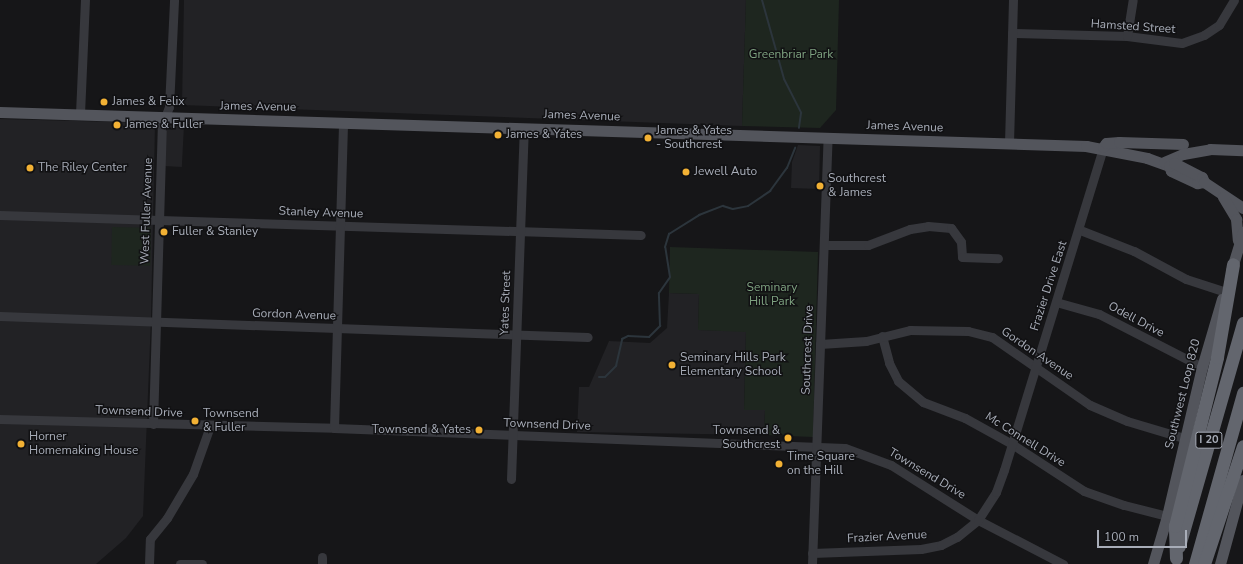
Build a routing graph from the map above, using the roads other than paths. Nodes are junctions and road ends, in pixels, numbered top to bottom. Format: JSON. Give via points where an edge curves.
{"nodes":[{"id":1,"x":85,"y":0,"type":"edge"},
{"id":2,"x":174,"y":0,"type":"edge"},
{"id":3,"x":1013,"y":0,"type":"edge"},
{"id":4,"x":1133,"y":0,"type":"edge"},
{"id":5,"x":1234,"y":0,"type":"edge"},
{"id":6,"x":1012,"y":33,"type":"junction"},
{"id":7,"x":1127,"y":36,"type":"junction"},
{"id":8,"x":0,"y":112,"type":"edge"},
{"id":9,"x":80,"y":114,"type":"junction"},
{"id":10,"x":166,"y":117,"type":"junction"},
{"id":11,"x":343,"y":123,"type":"junction"},
{"id":12,"x":524,"y":128,"type":"junction"},
{"id":13,"x":828,"y":137,"type":"junction"},
{"id":14,"x":1008,"y":143,"type":"junction"},
{"id":15,"x":1183,"y":144,"type":"junction"},
{"id":16,"x":1103,"y":148,"type":"junction"},
{"id":17,"x":1210,"y":149,"type":"junction"},
{"id":18,"x":1243,"y":150,"type":"edge"},
{"id":19,"x":1164,"y":165,"type":"junction"},
{"id":20,"x":1217,"y":191,"type":"junction"},
{"id":21,"x":1243,"y":208,"type":"edge"},
{"id":22,"x":0,"y":215,"type":"edge"},
{"id":23,"x":159,"y":220,"type":"junction"},
{"id":24,"x":340,"y":225,"type":"junction"},
{"id":25,"x":1080,"y":230,"type":"junction"},
{"id":26,"x":520,"y":231,"type":"junction"},
{"id":27,"x":1243,"y":232,"type":"edge"},
{"id":28,"x":641,"y":235,"type":"dead end"},
{"id":29,"x":824,"y":245,"type":"junction"},
{"id":30,"x":1241,"y":247,"type":"edge"},
{"id":31,"x":998,"y":258,"type":"dead end"},
{"id":32,"x":1234,"y":262,"type":"junction"},
{"id":33,"x":1224,"y":291,"type":"junction"},
{"id":34,"x":1056,"y":302,"type":"junction"},
{"id":35,"x":0,"y":316,"type":"edge"},
{"id":36,"x":156,"y":322,"type":"junction"},
{"id":37,"x":1243,"y":323,"type":"edge"},
{"id":38,"x":336,"y":328,"type":"junction"},
{"id":39,"x":517,"y":335,"type":"junction"},
{"id":40,"x":882,"y":336,"type":"junction"},
{"id":41,"x":588,"y":337,"type":"dead end"},
{"id":42,"x":820,"y":344,"type":"junction"},
{"id":43,"x":1035,"y":367,"type":"junction"},
{"id":44,"x":1202,"y":367,"type":"junction"},
{"id":45,"x":1243,"y":393,"type":"edge"},
{"id":46,"x":0,"y":418,"type":"edge"},
{"id":47,"x":153,"y":424,"type":"junction"},
{"id":48,"x":210,"y":426,"type":"junction"},
{"id":49,"x":334,"y":428,"type":"junction"},
{"id":50,"x":513,"y":436,"type":"junction"},
{"id":51,"x":1184,"y":438,"type":"junction"},
{"id":52,"x":1012,"y":444,"type":"junction"},
{"id":53,"x":816,"y":446,"type":"junction"},
{"id":54,"x":1243,"y":446,"type":"edge"},
{"id":55,"x":511,"y":479,"type":"dead end"},
{"id":56,"x":1243,"y":480,"type":"edge"},
{"id":57,"x":1167,"y":516,"type":"junction"},
{"id":58,"x":978,"y":520,"type":"junction"},
{"id":59,"x":812,"y":553,"type":"junction"},
{"id":60,"x":1175,"y":561,"type":"edge"},
{"id":61,"x":149,"y":564,"type":"edge"},
{"id":62,"x":180,"y":564,"type":"edge"},
{"id":63,"x":202,"y":564,"type":"edge"},
{"id":64,"x":812,"y":564,"type":"edge"},
{"id":65,"x":1063,"y":564,"type":"edge"},
{"id":66,"x":1153,"y":564,"type":"edge"},
{"id":67,"x":1195,"y":564,"type":"edge"},
{"id":68,"x":1204,"y":564,"type":"edge"},
{"id":69,"x":1220,"y":564,"type":"edge"}],
"edges":[{"from":1,"to":9,"type":"street"},
{"from":2,"to":10,"type":"street","name":"West Fuller Avenue","via":[[169,107]]},
{"from":3,"to":6,"type":"street"},
{"from":4,"to":7,"type":"street"},
{"from":5,"to":7,"type":"street","name":"Hamsted Street","via":[[1219,25],[1191,40],[1182,43]]},
{"from":6,"to":7,"type":"street","name":"Hamsted Street"},
{"from":6,"to":14,"type":"street"},
{"from":8,"to":9,"type":"main road","name":"James Avenue"},
{"from":9,"to":10,"type":"main road","name":"James Avenue"},
{"from":10,"to":11,"type":"main road","name":"James Avenue"},
{"from":10,"to":23,"type":"street","name":"West Fuller Avenue","via":[[162,125]]},
{"from":11,"to":12,"type":"main road","name":"James Avenue"},
{"from":11,"to":24,"type":"street"},
{"from":12,"to":13,"type":"main road","name":"James Avenue"},
{"from":12,"to":26,"type":"street","name":"Yates Street"},
{"from":13,"to":14,"type":"main road","name":"James Avenue"},
{"from":13,"to":29,"type":"street","name":"Southcrest Drive"},
{"from":14,"to":16,"type":"main road","name":"James Avenue"},
{"from":15,"to":16,"type":"main road","via":[[1119,142],[1106,144]]},
{"from":15,"to":17,"type":"main road","via":[[1203,145]]},
{"from":15,"to":19,"type":"main road","via":[[1168,150]]},
{"from":16,"to":19,"type":"main road","name":"James Avenue"},
{"from":16,"to":25,"type":"street","name":"Frazier Drive East"},
{"from":17,"to":18,"type":"main road"},
{"from":17,"to":19,"type":"main road","via":[[1183,154]]},
{"from":19,"to":20,"type":"main road","via":[[1197,183],[1204,182]]},
{"from":20,"to":21,"type":"main road"},
{"from":20,"to":30,"type":"main road","via":[[1227,202],[1236,219]]},
{"from":22,"to":23,"type":"street","name":"Stanley Avenue"},
{"from":23,"to":24,"type":"street","name":"Stanley Avenue"},
{"from":23,"to":36,"type":"street","name":"West Fuller Avenue"},
{"from":24,"to":26,"type":"street","name":"Stanley Avenue"},
{"from":24,"to":38,"type":"street"},
{"from":25,"to":33,"type":"street","via":[[1134,251],[1186,279]]},
{"from":25,"to":34,"type":"street","name":"Frazier Drive East"},
{"from":26,"to":28,"type":"street","name":"Stanley Avenue"},
{"from":26,"to":39,"type":"street","name":"Yates Street"},
{"from":27,"to":30,"type":"main road"},
{"from":29,"to":31,"type":"street","via":[[868,245],[910,228],[928,226],[952,228],[961,242],[962,257]]},
{"from":29,"to":42,"type":"street","name":"Southcrest Drive"},
{"from":30,"to":32,"type":"main road","name":"Southwest Loop 820"},
{"from":32,"to":33,"type":"main road","name":"Southwest Loop 820"},
{"from":32,"to":60,"type":"highway","via":[[1218,350],[1175,526]]},
{"from":33,"to":44,"type":"main road","name":"Southwest Loop 820"},
{"from":34,"to":43,"type":"street","name":"Frazier Drive East"},
{"from":34,"to":44,"type":"street","name":"Odell Drive","via":[[1099,314]]},
{"from":35,"to":36,"type":"street","name":"Gordon Avenue"},
{"from":36,"to":38,"type":"street","name":"Gordon Avenue"},
{"from":36,"to":47,"type":"street","name":"West Fuller Avenue"},
{"from":37,"to":60,"type":"highway","number":"I 20"},
{"from":38,"to":39,"type":"street","name":"Gordon Avenue"},
{"from":38,"to":49,"type":"street"},
{"from":39,"to":41,"type":"street","name":"Gordon Avenue"},
{"from":39,"to":50,"type":"street","name":"Yates Street"},
{"from":40,"to":42,"type":"street","name":"Gordon Avenue","via":[[866,341]]},
{"from":40,"to":43,"type":"street","name":"Gordon Avenue","via":[[910,330],[968,331],[992,338]]},
{"from":40,"to":52,"type":"street","name":"Mc Connell Drive","via":[[898,381],[911,393],[923,402],[965,418]]},
{"from":42,"to":53,"type":"street","name":"Southcrest Drive"},
{"from":43,"to":51,"type":"street","name":"Gordon Avenue","via":[[1102,412]]},
{"from":43,"to":52,"type":"street","name":"Frazier Drive East"},
{"from":44,"to":51,"type":"main road","name":"Southwest Loop 820"},
{"from":45,"to":67,"type":"highway","number":"I 20"},
{"from":46,"to":47,"type":"street","name":"Townsend Drive"},
{"from":47,"to":48,"type":"street","name":"Townsend Drive"},
{"from":48,"to":49,"type":"street","name":"Townsend Drive"},
{"from":48,"to":61,"type":"street","via":[[193,474],[167,518],[150,539]]},
{"from":49,"to":50,"type":"street","name":"Townsend Drive"},
{"from":50,"to":53,"type":"street","name":"Townsend Drive"},
{"from":50,"to":55,"type":"street","name":"Yates Street"},
{"from":51,"to":57,"type":"main road","name":"Southwest Loop 820"},
{"from":52,"to":57,"type":"street","name":"Mc Connell Drive","via":[[1084,491]]},
{"from":52,"to":58,"type":"street","name":"Frazier Drive East","via":[[996,492]]},
{"from":53,"to":58,"type":"street","name":"Townsend Drive","via":[[844,448],[876,457]]},
{"from":53,"to":59,"type":"street","name":"Southcrest Drive"},
{"from":54,"to":68,"type":"highway"},
{"from":56,"to":69,"type":"main road"},
{"from":57,"to":66,"type":"main road","name":"Southwest Loop 820"},
{"from":58,"to":59,"type":"street","name":"Frazier Avenue","via":[[958,537],[941,545],[920,549]]},
{"from":58,"to":65,"type":"street","name":"Townsend Drive"},
{"from":59,"to":64,"type":"street","name":"Southcrest Drive"},
{"from":62,"to":63,"type":"street"}]}
